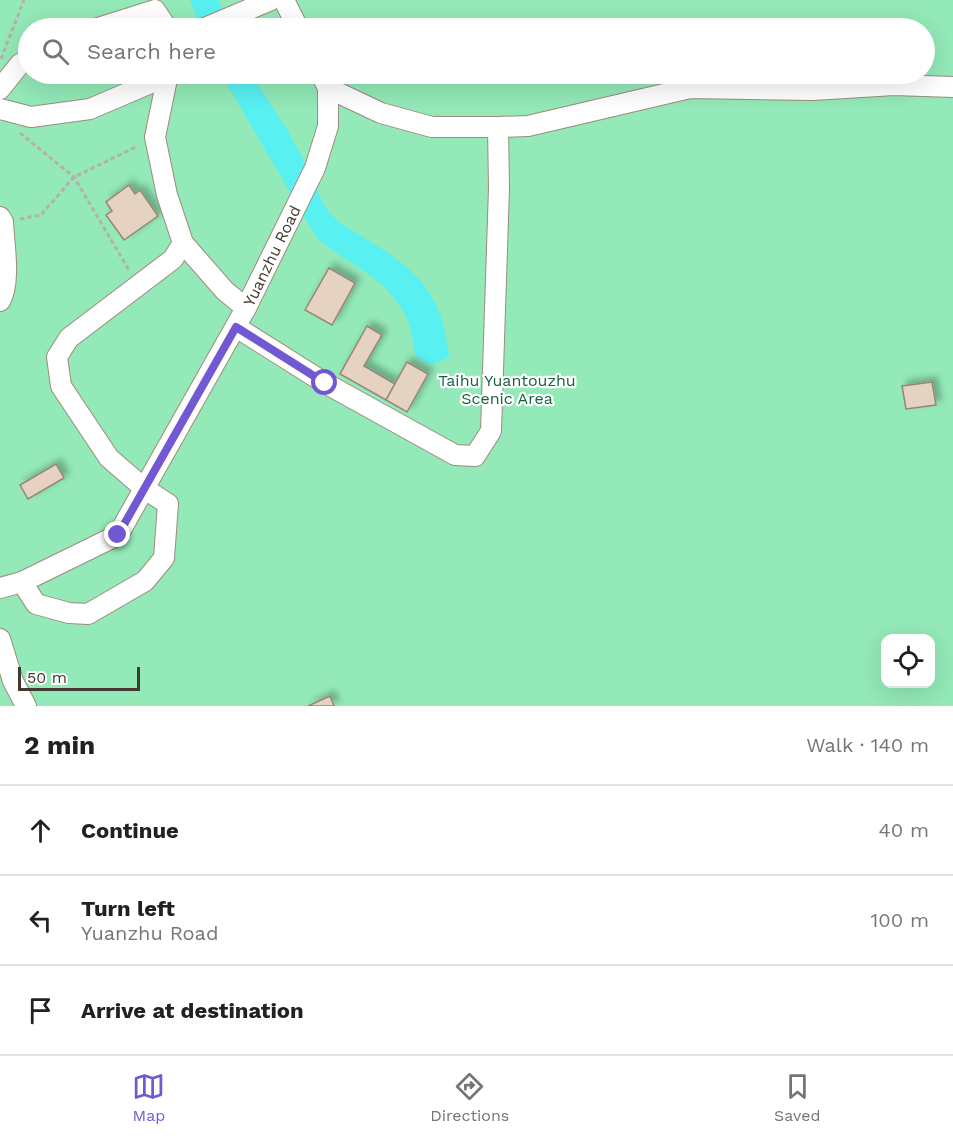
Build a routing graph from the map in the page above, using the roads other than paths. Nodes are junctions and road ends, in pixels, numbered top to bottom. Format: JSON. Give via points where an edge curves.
{"nodes":[{"id":1,"x":271,"y":0,"type":"edge"},
{"id":2,"x":284,"y":0,"type":"edge"},
{"id":3,"x":130,"y":18,"type":"edge"},
{"id":4,"x":160,"y":18,"type":"edge"},
{"id":5,"x":229,"y":18,"type":"edge"},
{"id":6,"x":293,"y":18,"type":"edge"},
{"id":7,"x":18,"y":66,"type":"edge"},
{"id":8,"x":147,"y":84,"type":"edge"},
{"id":9,"x":166,"y":84,"type":"edge"},
{"id":10,"x":324,"y":84,"type":"edge"},
{"id":11,"x":329,"y":84,"type":"edge"},
{"id":12,"x":953,"y":87,"type":"edge"},
{"id":13,"x":0,"y":89,"type":"edge"},
{"id":14,"x":0,"y":109,"type":"edge"},
{"id":15,"x":498,"y":127,"type":"junction"},
{"id":16,"x":2,"y":219,"type":"edge"},
{"id":17,"x":183,"y":243,"type":"junction"},
{"id":18,"x":0,"y":301,"type":"edge"},
{"id":19,"x":246,"y":308,"type":"junction"},
{"id":20,"x":236,"y":327,"type":"junction"},
{"id":21,"x":145,"y":489,"type":"junction"},
{"id":22,"x":22,"y":582,"type":"junction"},
{"id":23,"x":0,"y":588,"type":"edge"},
{"id":24,"x":0,"y":639,"type":"edge"},
{"id":25,"x":26,"y":706,"type":"edge"}],
"edges":[{"from":1,"to":5,"type":"street"},
{"from":2,"to":6,"type":"street"},
{"from":3,"to":4,"type":"street","via":[[155,10]]},
{"from":7,"to":13,"type":"street"},
{"from":8,"to":14,"type":"street","via":[[90,109],[31,117]]},
{"from":9,"to":17,"type":"street","via":[[155,137],[167,195]]},
{"from":10,"to":19,"type":"street","name":"Yuanzhu Road","via":[[328,126],[315,168]]},
{"from":11,"to":15,"type":"street","via":[[381,113],[432,127]]},
{"from":12,"to":15,"type":"street","via":[[690,88],[528,126]]},
{"from":15,"to":20,"type":"street","via":[[491,431],[475,456],[455,455],[325,383]]},
{"from":16,"to":18,"type":"street","via":[[6,266]]},
{"from":17,"to":19,"type":"street","via":[[225,291]]},
{"from":17,"to":21,"type":"street","via":[[173,259],[69,338],[57,357],[61,386],[109,458]]},
{"from":19,"to":20,"type":"street","name":"Yuanzhu Road"},
{"from":20,"to":21,"type":"street","name":"Yuanzhu Road"},
{"from":21,"to":22,"type":"street","name":"Yuanzhu Road","via":[[118,535]]},
{"from":21,"to":22,"type":"street","via":[[168,504],[164,558],[145,581],[88,614],[69,614],[36,604]]},
{"from":22,"to":23,"type":"street","name":"Yuanzhu Road"},
{"from":24,"to":25,"type":"street","via":[[13,681]]}]}
